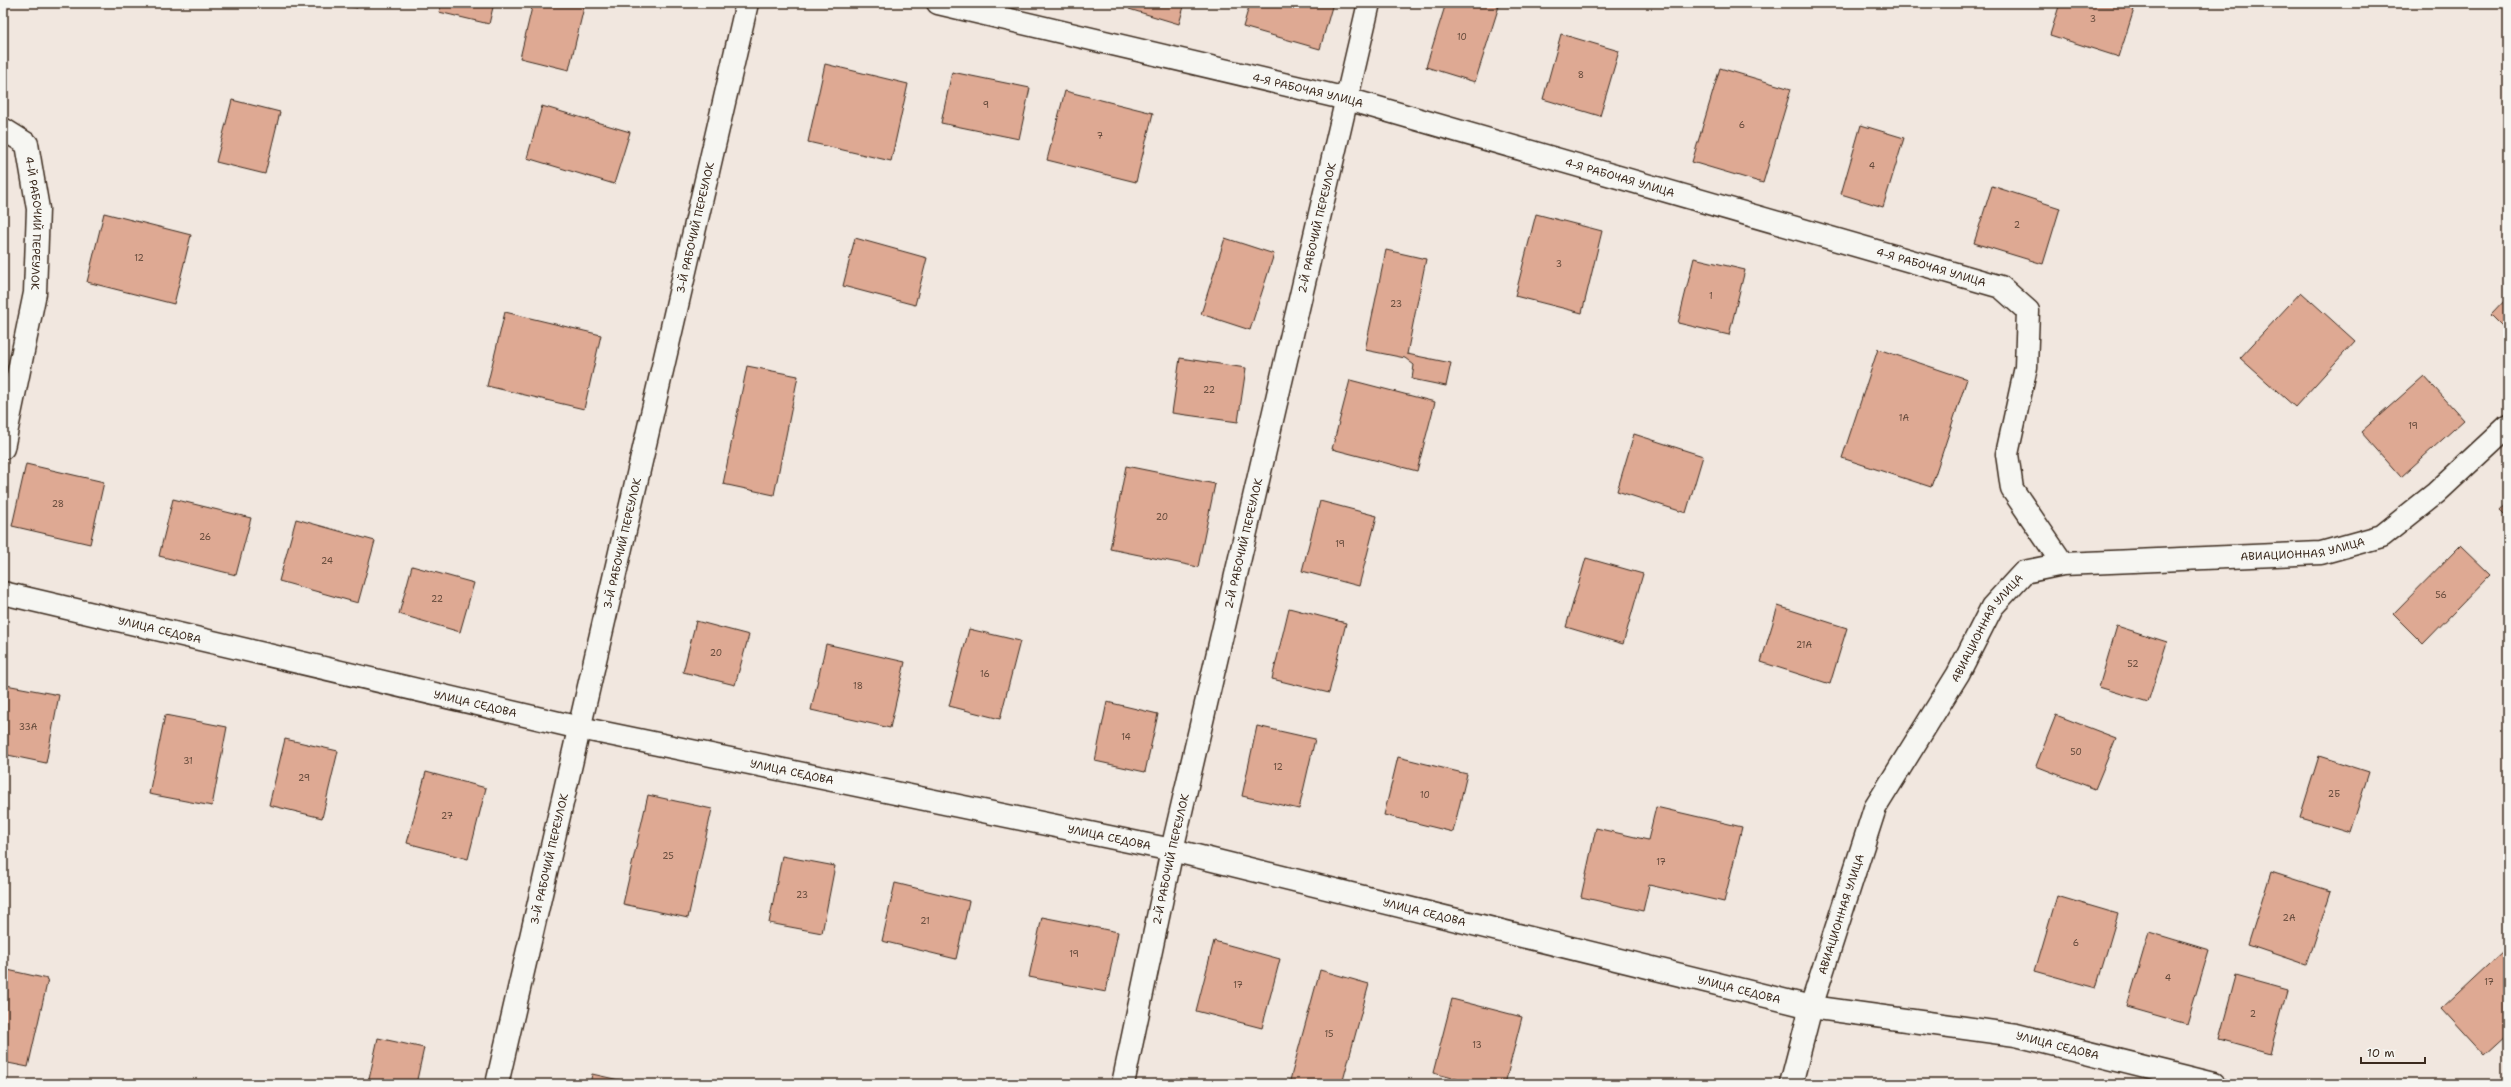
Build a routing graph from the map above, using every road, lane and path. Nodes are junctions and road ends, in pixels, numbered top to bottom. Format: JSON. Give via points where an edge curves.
{"nodes":[{"id":1,"x":747,"y":3,"type":"edge"},
{"id":2,"x":938,"y":3,"type":"edge"},
{"id":3,"x":1369,"y":3,"type":"edge"},
{"id":4,"x":1347,"y":99,"type":"junction"},
{"id":5,"x":3,"y":129,"type":"edge"},
{"id":6,"x":2508,"y":426,"type":"edge"},
{"id":7,"x":3,"y":448,"type":"edge"},
{"id":8,"x":2063,"y":564,"type":"junction"},
{"id":9,"x":3,"y":592,"type":"edge"},
{"id":10,"x":580,"y":728,"type":"junction"},
{"id":11,"x":1172,"y":850,"type":"junction"},
{"id":12,"x":1811,"y":1007,"type":"junction"},
{"id":13,"x":497,"y":1084,"type":"edge"},
{"id":14,"x":1123,"y":1084,"type":"edge"},
{"id":15,"x":1791,"y":1084,"type":"edge"},
{"id":16,"x":2214,"y":1084,"type":"edge"}],
"edges":[{"from":1,"to":10,"type":"street","name":"3-Й РАБОЧИЙ ПЕРЕУЛОК"},
{"from":2,"to":4,"type":"street","name":"4-Я РАБОЧАЯ УЛИЦА"},
{"from":3,"to":4,"type":"street","name":"2-Й РАБОЧИЙ ПЕРЕУЛОК"},
{"from":4,"to":8,"type":"street","name":"4-Я РАБОЧАЯ УЛИЦА","via":[[2001,287],[2028,311],[2026,367],[2007,454],[2012,489]]},
{"from":4,"to":11,"type":"street","name":"2-Й РАБОЧИЙ ПЕРЕУЛОК"},
{"from":5,"to":7,"type":"street","name":"4-Й РАБОЧИЙ ПЕРЕУЛОК","via":[[27,144],[38,209],[35,293]]},
{"from":6,"to":8,"type":"street","name":"АВИАЦИОННАЯ УЛИЦА","via":[[2436,493],[2382,536],[2321,553]]},
{"from":8,"to":12,"type":"street","name":"АВИАЦИОННАЯ УЛИЦА","via":[[2024,572],[1992,607],[1958,674],[1875,808]]},
{"from":9,"to":10,"type":"street","name":"УЛИЦА СЕДОВА"},
{"from":10,"to":11,"type":"street","name":"УЛИЦА СЕДОВА"},
{"from":10,"to":13,"type":"street","name":"3-Й РАБОЧИЙ ПЕРЕУЛОК"},
{"from":11,"to":12,"type":"street","name":"УЛИЦА СЕДОВА"},
{"from":11,"to":14,"type":"street","name":"2-Й РАБОЧИЙ ПЕРЕУЛОК"},
{"from":12,"to":15,"type":"street","name":"АВИАЦИОННАЯ УЛИЦА"},
{"from":12,"to":16,"type":"street","name":"УЛИЦА СЕДОВА","via":[[2016,1035]]}]}
